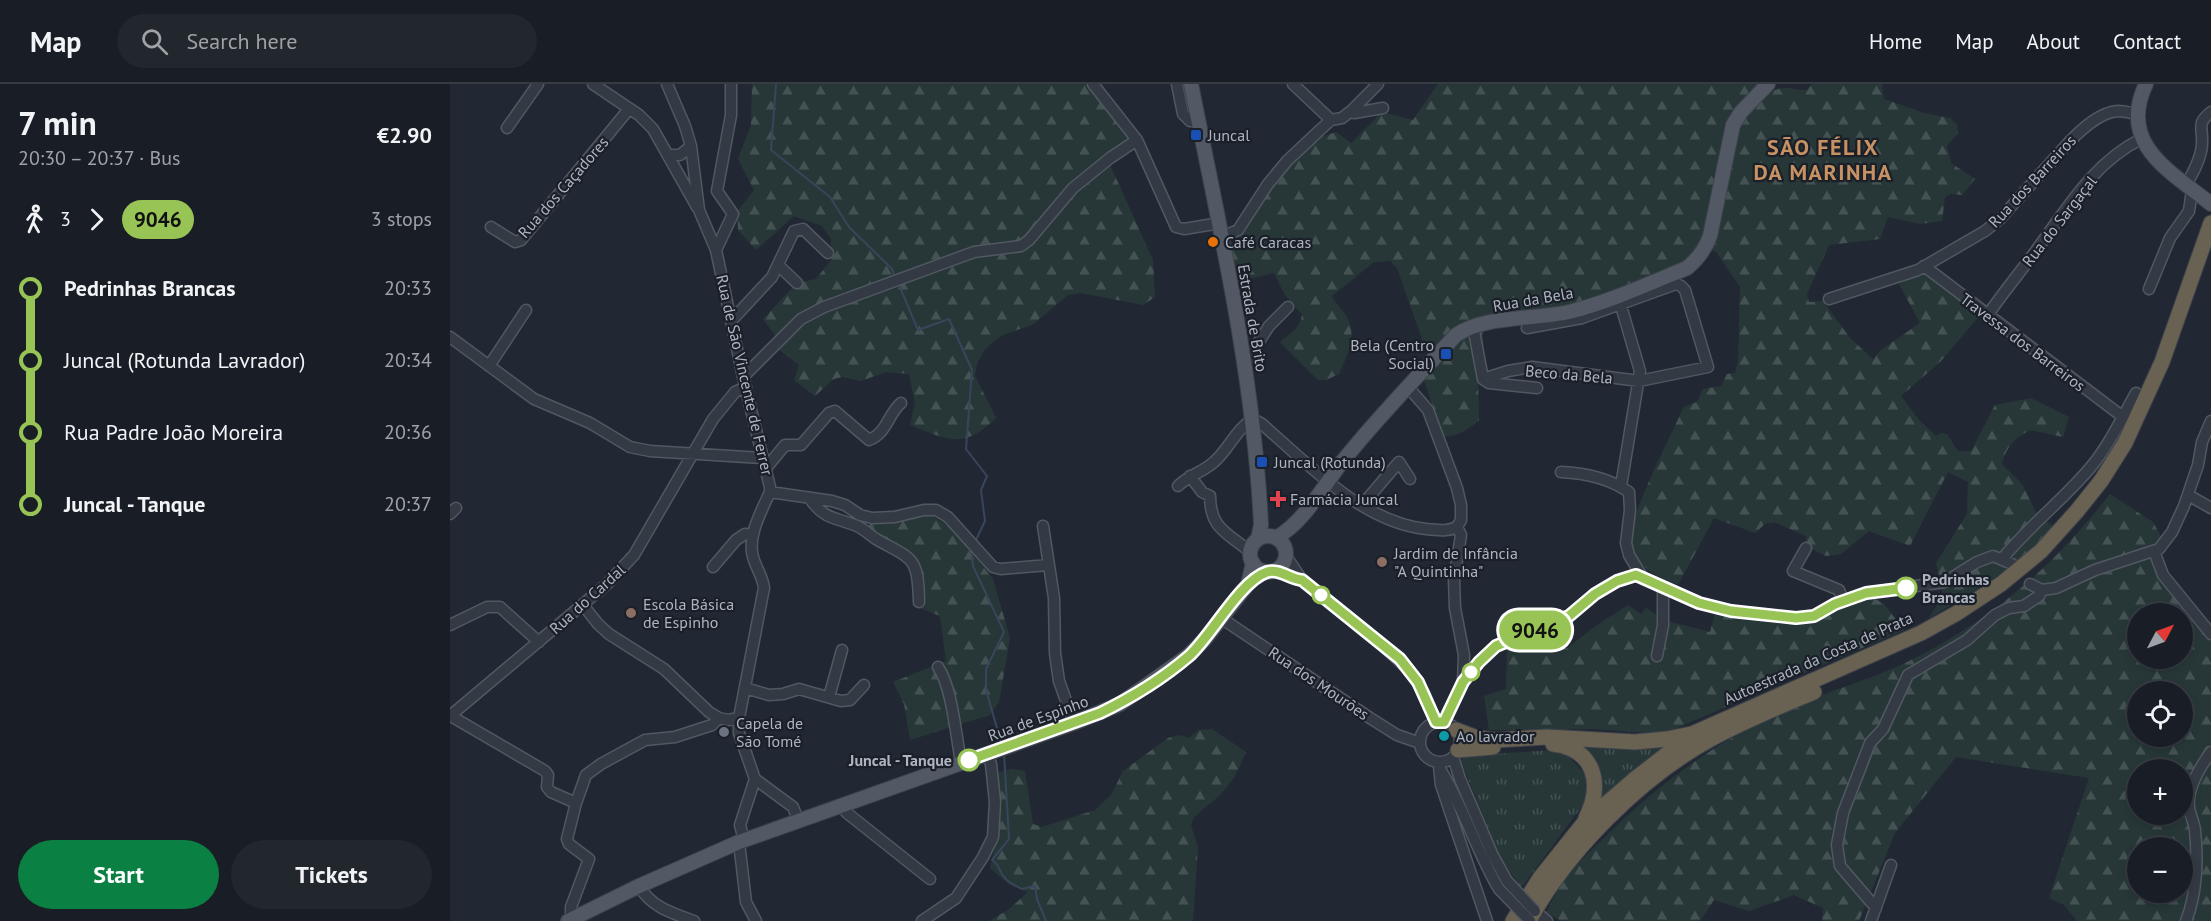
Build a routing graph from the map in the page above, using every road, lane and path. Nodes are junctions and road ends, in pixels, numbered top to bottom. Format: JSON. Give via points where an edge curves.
{"nodes":[{"id":1,"x":537,"y":84,"type":"edge"},
{"id":2,"x":593,"y":84,"type":"edge"},
{"id":3,"x":667,"y":84,"type":"edge"},
{"id":4,"x":731,"y":84,"type":"edge"},
{"id":5,"x":1093,"y":84,"type":"edge"},
{"id":6,"x":1177,"y":84,"type":"edge"},
{"id":7,"x":1191,"y":84,"type":"edge"},
{"id":8,"x":1293,"y":84,"type":"edge"},
{"id":9,"x":1378,"y":84,"type":"edge"},
{"id":10,"x":1768,"y":84,"type":"edge"},
{"id":11,"x":2146,"y":84,"type":"edge"},
{"id":12,"x":1383,"y":108,"type":"dead end"},
{"id":13,"x":629,"y":109,"type":"junction"},
{"id":14,"x":1351,"y":111,"type":"junction"},
{"id":15,"x":2211,"y":112,"type":"edge"},
{"id":16,"x":2137,"y":114,"type":"junction"},
{"id":17,"x":1198,"y":120,"type":"junction"},
{"id":18,"x":1331,"y":120,"type":"junction"},
{"id":19,"x":507,"y":128,"type":"dead end"},
{"id":20,"x":2141,"y":139,"type":"junction"},
{"id":21,"x":1137,"y":140,"type":"junction"},
{"id":22,"x":691,"y":146,"type":"junction"},
{"id":23,"x":669,"y":155,"type":"junction"},
{"id":24,"x":2197,"y":194,"type":"edge"},
{"id":25,"x":699,"y":210,"type":"junction"},
{"id":26,"x":2211,"y":223,"type":"edge"},
{"id":27,"x":491,"y":227,"type":"dead end"},
{"id":28,"x":1221,"y":230,"type":"junction"},
{"id":29,"x":716,"y":250,"type":"junction"},
{"id":30,"x":828,"y":253,"type":"dead end"},
{"id":31,"x":2211,"y":253,"type":"edge"},
{"id":32,"x":778,"y":266,"type":"junction"},
{"id":33,"x":1924,"y":266,"type":"junction"},
{"id":34,"x":797,"y":283,"type":"dead end"},
{"id":35,"x":2149,"y":289,"type":"dead end"},
{"id":36,"x":1829,"y":299,"type":"dead end"},
{"id":37,"x":1620,"y":300,"type":"junction"},
{"id":38,"x":1288,"y":307,"type":"dead end"},
{"id":39,"x":526,"y":310,"type":"dead end"},
{"id":40,"x":1988,"y":315,"type":"junction"},
{"id":41,"x":732,"y":321,"type":"junction"},
{"id":42,"x":1473,"y":326,"type":"junction"},
{"id":43,"x":1527,"y":328,"type":"dead end"},
{"id":44,"x":450,"y":337,"type":"edge"},
{"id":45,"x":1245,"y":363,"type":"junction"},
{"id":46,"x":489,"y":366,"type":"junction"},
{"id":47,"x":1708,"y":367,"type":"joint"},
{"id":48,"x":1483,"y":379,"type":"junction"},
{"id":49,"x":1639,"y":381,"type":"junction"},
{"id":50,"x":744,"y":382,"type":"junction"},
{"id":51,"x":1408,"y":387,"type":"junction"},
{"id":52,"x":1537,"y":388,"type":"dead end"},
{"id":53,"x":2136,"y":393,"type":"dead end"},
{"id":54,"x":901,"y":403,"type":"dead end"},
{"id":55,"x":2122,"y":417,"type":"junction"},
{"id":56,"x":1253,"y":419,"type":"junction"},
{"id":57,"x":2211,"y":421,"type":"edge"},
{"id":58,"x":693,"y":454,"type":"junction"},
{"id":59,"x":764,"y":463,"type":"junction"},
{"id":60,"x":1561,"y":472,"type":"dead end"},
{"id":61,"x":1190,"y":476,"type":"junction"},
{"id":62,"x":1410,"y":479,"type":"dead end"},
{"id":63,"x":1328,"y":482,"type":"junction"},
{"id":64,"x":1178,"y":486,"type":"dead end"},
{"id":65,"x":1621,"y":486,"type":"junction"},
{"id":66,"x":770,"y":492,"type":"junction"},
{"id":67,"x":2188,"y":495,"type":"junction"},
{"id":68,"x":810,"y":499,"type":"junction"},
{"id":69,"x":1362,"y":505,"type":"junction"},
{"id":70,"x":2211,"y":508,"type":"edge"},
{"id":71,"x":1294,"y":524,"type":"junction"},
{"id":72,"x":1043,"y":526,"type":"dead end"},
{"id":73,"x":1457,"y":526,"type":"junction"},
{"id":74,"x":753,"y":535,"type":"junction"},
{"id":75,"x":1260,"y":545,"type":"junction"},
{"id":76,"x":1806,"y":549,"type":"dead end"},
{"id":77,"x":2154,"y":551,"type":"junction"},
{"id":78,"x":1286,"y":553,"type":"junction"},
{"id":79,"x":1048,"y":565,"type":"junction"},
{"id":80,"x":713,"y":567,"type":"dead end"},
{"id":81,"x":1270,"y":571,"type":"junction"},
{"id":82,"x":1644,"y":578,"type":"junction"},
{"id":83,"x":1302,"y":580,"type":"junction"},
{"id":84,"x":1248,"y":584,"type":"junction"},
{"id":85,"x":2030,"y":584,"type":"dead end"},
{"id":86,"x":1663,"y":587,"type":"junction"},
{"id":87,"x":2042,"y":590,"type":"junction"},
{"id":88,"x":919,"y":602,"type":"dead end"},
{"id":89,"x":1843,"y":602,"type":"junction"},
{"id":90,"x":583,"y":605,"type":"junction"},
{"id":91,"x":1221,"y":618,"type":"junction"},
{"id":92,"x":450,"y":625,"type":"edge"},
{"id":93,"x":2211,"y":634,"type":"edge"},
{"id":94,"x":539,"y":642,"type":"junction"},
{"id":95,"x":842,"y":650,"type":"dead end"},
{"id":96,"x":1464,"y":656,"type":"junction"},
{"id":97,"x":1657,"y":656,"type":"dead end"},
{"id":98,"x":1479,"y":662,"type":"junction"},
{"id":99,"x":938,"y":667,"type":"dead end"},
{"id":100,"x":1463,"y":682,"type":"junction"},
{"id":101,"x":864,"y":685,"type":"dead end"},
{"id":102,"x":745,"y":688,"type":"junction"},
{"id":103,"x":829,"y":698,"type":"junction"},
{"id":104,"x":450,"y":716,"type":"edge"},
{"id":105,"x":719,"y":718,"type":"junction"},
{"id":106,"x":738,"y":718,"type":"junction"},
{"id":107,"x":1074,"y":723,"type":"junction"},
{"id":108,"x":1445,"y":725,"type":"junction"},
{"id":109,"x":1694,"y":733,"type":"junction"},
{"id":110,"x":1420,"y":742,"type":"junction"},
{"id":111,"x":2211,"y":752,"type":"edge"},
{"id":112,"x":987,"y":753,"type":"junction"},
{"id":113,"x":1456,"y":753,"type":"junction"},
{"id":114,"x":961,"y":762,"type":"junction"},
{"id":115,"x":1437,"y":764,"type":"junction"},
{"id":116,"x":755,"y":779,"type":"junction"},
{"id":117,"x":576,"y":803,"type":"junction"},
{"id":118,"x":841,"y":805,"type":"junction"},
{"id":119,"x":798,"y":820,"type":"junction"},
{"id":120,"x":1584,"y":824,"type":"junction"},
{"id":121,"x":741,"y":841,"type":"junction"},
{"id":122,"x":1892,"y":865,"type":"dead end"},
{"id":123,"x":930,"y":879,"type":"dead end"},
{"id":124,"x":1503,"y":885,"type":"junction"},
{"id":125,"x":639,"y":886,"type":"junction"},
{"id":126,"x":1875,"y":908,"type":"junction"},
{"id":127,"x":569,"y":920,"type":"edge"},
{"id":128,"x":694,"y":921,"type":"edge"},
{"id":129,"x":756,"y":921,"type":"edge"},
{"id":130,"x":922,"y":921,"type":"edge"},
{"id":131,"x":1487,"y":921,"type":"edge"},
{"id":132,"x":1513,"y":921,"type":"edge"},
{"id":133,"x":1529,"y":921,"type":"edge"},
{"id":134,"x":1547,"y":921,"type":"edge"},
{"id":135,"x":1871,"y":921,"type":"edge"},
{"id":136,"x":2186,"y":921,"type":"edge"}],
"edges":[{"from":1,"to":19,"type":"street"},
{"from":2,"to":13,"type":"street"},
{"from":3,"to":22,"type":"street","name":"Rua de São Vincente de Ferrer"},
{"from":4,"to":29,"type":"street","via":[[729,132],[717,191],[733,214]]},
{"from":5,"to":21,"type":"street"},
{"from":6,"to":17,"type":"street","via":[[1183,114],[1190,122]]},
{"from":7,"to":17,"type":"main road","name":"Estrada de Brito"},
{"from":8,"to":18,"type":"street"},
{"from":9,"to":14,"type":"street"},
{"from":10,"to":37,"type":"main road","name":"Rua da Bela","via":[[1733,125],[1705,249],[1687,268]]},
{"from":11,"to":16,"type":"main road"},
{"from":12,"to":14,"type":"street"},
{"from":13,"to":23,"type":"street","via":[[653,129]]},
{"from":13,"to":27,"type":"street","name":"Rua dos Caçadores","via":[[521,240],[515,242]]},
{"from":14,"to":18,"type":"street"},
{"from":15,"to":24,"type":"street","via":[[2200,127],[2203,144],[2193,172]]},
{"from":16,"to":20,"type":"main road"},
{"from":16,"to":33,"type":"street","name":"Rua dos Barreiros","via":[[2118,111],[2082,129],[2000,219]]},
{"from":17,"to":28,"type":"main road","name":"Estrada de Brito"},
{"from":18,"to":28,"type":"street","via":[[1287,161],[1238,230]]},
{"from":20,"to":24,"type":"main road","via":[[2159,163]]},
{"from":20,"to":40,"type":"street","name":"Rua do Sargaçal","via":[[2104,165],[2080,191]]},
{"from":21,"to":28,"type":"street","via":[[1176,227]]},
{"from":21,"to":50,"type":"street","name":"Rua do Cardal","via":[[1073,188],[1021,246],[974,252],[824,307],[801,319]]},
{"from":22,"to":23,"type":"street","via":[[680,155]]},
{"from":22,"to":25,"type":"street","name":"Rua de São Vincente de Ferrer"},
{"from":23,"to":25,"type":"street"},
{"from":24,"to":35,"type":"street","via":[[2170,238]]},
{"from":25,"to":29,"type":"street","name":"Rua de São Vincente de Ferrer"},
{"from":26,"to":109,"type":"highway","name":"Autoestrada da Costa de Prata","via":[[2162,362],[2125,443],[2101,481],[2041,550],[2001,584],[1920,633]]},
{"from":28,"to":45,"type":"main road","name":"Estrada de Brito"},
{"from":29,"to":41,"type":"street","name":"Rua de São Vincente de Ferrer"},
{"from":30,"to":32,"type":"street","via":[[803,229],[794,231]]},
{"from":31,"to":133,"type":"highway","name":"Autoestrada da Costa de Prata","via":[[2171,365],[2132,449],[2084,518],[2047,557],[1963,621],[1751,719],[1675,762],[1615,812],[1551,886]]},
{"from":32,"to":34,"type":"street"},
{"from":32,"to":41,"type":"street"},
{"from":33,"to":36,"type":"street","name":"Rua dos Barreiros"},
{"from":33,"to":40,"type":"street","name":"Travessa dos Barreiros"},
{"from":37,"to":42,"type":"main road","name":"Rua da Bela"},
{"from":37,"to":43,"type":"street","name":"Rua da Bela","via":[[1582,318]]},
{"from":37,"to":47,"type":"street","name":"Rua da Bela","via":[[1676,284],[1681,286]]},
{"from":37,"to":49,"type":"street","via":[[1640,371]]},
{"from":38,"to":45,"type":"street","via":[[1269,326]]},
{"from":39,"to":46,"type":"street"},
{"from":40,"to":55,"type":"street","name":"Travessa dos Barreiros"},
{"from":41,"to":50,"type":"street","name":"Rua de São Vincente de Ferrer"},
{"from":42,"to":48,"type":"street"},
{"from":42,"to":51,"type":"main road","name":"Rua da Bela","via":[[1456,335]]},
{"from":44,"to":46,"type":"street"},
{"from":45,"to":56,"type":"main road","name":"Estrada de Brito"},
{"from":46,"to":58,"type":"street","via":[[534,399],[590,423],[630,447]]},
{"from":47,"to":49,"type":"street","name":"Beco da Bela"},
{"from":48,"to":49,"type":"street","name":"Beco da Bela","via":[[1532,367]]},
{"from":48,"to":52,"type":"street"},
{"from":49,"to":65,"type":"street"},
{"from":50,"to":58,"type":"street","name":"Rua do Cardal","via":[[713,419]]},
{"from":50,"to":59,"type":"street","name":"Rua de São Vincente de Ferrer"},
{"from":51,"to":63,"type":"main road","name":"Rua da Bela"},
{"from":51,"to":73,"type":"street","via":[[1428,410],[1457,488],[1461,520]]},
{"from":53,"to":55,"type":"street"},
{"from":54,"to":59,"type":"street","via":[[877,436],[869,440],[835,411],[801,445],[785,445]]},
{"from":55,"to":89,"type":"street","via":[[2091,467],[2013,545],[2007,561],[1993,556],[1945,582],[1866,593]]},
{"from":56,"to":61,"type":"street","via":[[1213,463]]},
{"from":56,"to":63,"type":"street"},
{"from":56,"to":75,"type":"main road","name":"Estrada de Brito"},
{"from":57,"to":67,"type":"street"},
{"from":58,"to":59,"type":"street"},
{"from":58,"to":90,"type":"street","name":"Rua do Cardal","via":[[634,555]]},
{"from":59,"to":66,"type":"street","name":"Rua de São Vincente de Ferrer"},
{"from":60,"to":65,"type":"street","via":[[1579,473]]},
{"from":61,"to":64,"type":"street"},
{"from":61,"to":75,"type":"street","via":[[1210,496],[1212,517],[1219,528],[1236,541]]},
{"from":62,"to":69,"type":"street","via":[[1399,462]]},
{"from":63,"to":69,"type":"street"},
{"from":63,"to":71,"type":"main road","name":"Rua da Bela"},
{"from":65,"to":82,"type":"street","via":[[1629,492],[1629,555]]},
{"from":66,"to":68,"type":"street"},
{"from":66,"to":74,"type":"street","name":"Rua de São Vincente de Ferrer"},
{"from":67,"to":70,"type":"street"},
{"from":67,"to":77,"type":"street","via":[[2172,532]]},
{"from":68,"to":79,"type":"street","via":[[832,501],[872,518],[936,510],[948,517],[993,567]]},
{"from":68,"to":88,"type":"street","via":[[828,517],[858,526],[908,558],[918,576]]},
{"from":69,"to":73,"type":"street","via":[[1406,527],[1447,531]]},
{"from":71,"to":75,"type":"main road","name":"Rua da Bela"},
{"from":71,"to":78,"type":"main road","name":"Rua da Bela"},
{"from":72,"to":79,"type":"street"},
{"from":73,"to":96,"type":"street","via":[[1461,535],[1455,608]]},
{"from":74,"to":80,"type":"street","via":[[745,534],[736,540]]},
{"from":74,"to":102,"type":"street","name":"Rua de São Vincente de Ferrer","via":[[751,550],[764,588]]},
{"from":75,"to":78,"type":"main road"},
{"from":75,"to":81,"type":"main road","via":[[1262,570]]},
{"from":75,"to":84,"type":"main road","name":"Rua de Espinho"},
{"from":76,"to":89,"type":"street","via":[[1793,571],[1839,590]]},
{"from":77,"to":87,"type":"street"},
{"from":77,"to":93,"type":"street","via":[[2163,575]]},
{"from":78,"to":81,"type":"main road","name":"Rua de Espinho","via":[[1282,565]]},
{"from":78,"to":83,"type":"street"},
{"from":79,"to":107,"type":"street","via":[[1059,681]]},
{"from":81,"to":83,"type":"street"},
{"from":81,"to":84,"type":"main road","name":"Rua de Espinho"},
{"from":82,"to":86,"type":"street"},
{"from":82,"to":98,"type":"street","via":[[1636,575],[1617,581],[1569,616],[1496,646]]},
{"from":83,"to":108,"type":"street","via":[[1400,659]]},
{"from":84,"to":91,"type":"main road","name":"Rua de Espinho"},
{"from":85,"to":87,"type":"street"},
{"from":86,"to":89,"type":"street","via":[[1699,603],[1731,611],[1796,618],[1814,616]]},
{"from":86,"to":97,"type":"street","via":[[1663,626]]},
{"from":87,"to":126,"type":"street","via":[[2024,606],[1995,615],[1966,640],[1908,675],[1882,729],[1870,743],[1843,813],[1837,845],[1840,866]]},
{"from":90,"to":94,"type":"street","name":"Rua do Cardal"},
{"from":90,"to":105,"type":"street","via":[[609,634],[664,669]]},
{"from":91,"to":107,"type":"main road","name":"Rua de Espinho","via":[[1189,656],[1166,673],[1120,704]]},
{"from":91,"to":110,"type":"street","name":"Rua dos Mourões","via":[[1397,735]]},
{"from":92,"to":94,"type":"street","via":[[487,607],[500,607]]},
{"from":94,"to":104,"type":"street","name":"Rua do Cardal"},
{"from":95,"to":103,"type":"street"},
{"from":96,"to":98,"type":"street"},
{"from":96,"to":100,"type":"street"},
{"from":98,"to":100,"type":"street"},
{"from":99,"to":114,"type":"street","via":[[943,674]]},
{"from":100,"to":108,"type":"street"},
{"from":101,"to":103,"type":"street","via":[[850,700]]},
{"from":102,"to":103,"type":"street","via":[[769,694],[799,689]]},
{"from":102,"to":106,"type":"street","name":"Rua de São Vincente de Ferrer"},
{"from":104,"to":117,"type":"street","via":[[545,771],[551,792]]},
{"from":105,"to":106,"type":"street"},
{"from":105,"to":117,"type":"street","via":[[712,725],[675,737],[645,740],[601,764],[586,775]]},
{"from":106,"to":116,"type":"street","name":"Rua de São Vincente de Ferrer"},
{"from":107,"to":112,"type":"main road","name":"Rua de Espinho"},
{"from":108,"to":109,"type":"highway","via":[[1477,738],[1495,740],[1547,737],[1635,742]]},
{"from":108,"to":110,"type":"street","via":[[1424,729]]},
{"from":108,"to":113,"type":"street","via":[[1460,738]]},
{"from":109,"to":120,"type":"highway","name":"Autoestrada da Costa de Prata"},
{"from":110,"to":115,"type":"street","via":[[1425,756]]},
{"from":111,"to":136,"type":"street","via":[[2193,783],[2189,807],[2195,827],[2196,860]]},
{"from":112,"to":114,"type":"main road","name":"Rua de Espinho"},
{"from":112,"to":130,"type":"street","via":[[995,802],[993,837],[956,897]]},
{"from":113,"to":115,"type":"street"},
{"from":113,"to":120,"type":"highway","via":[[1469,748],[1554,744],[1570,748],[1585,759],[1596,784]]},
{"from":113,"to":124,"type":"street","via":[[1456,772]]},
{"from":114,"to":118,"type":"main road","name":"Rua de Espinho"},
{"from":115,"to":124,"type":"street","via":[[1484,862]]},
{"from":115,"to":131,"type":"street"},
{"from":116,"to":119,"type":"street","via":[[793,807]]},
{"from":116,"to":121,"type":"street","via":[[740,825]]},
{"from":117,"to":127,"type":"street","via":[[567,839],[589,859]]},
{"from":118,"to":119,"type":"main road","name":"Rua de Espinho"},
{"from":118,"to":123,"type":"street"},
{"from":119,"to":121,"type":"main road","name":"Rua de Espinho"},
{"from":120,"to":132,"type":"highway","name":"Autoestrada da Costa de Prata","via":[[1540,878]]},
{"from":121,"to":125,"type":"main road","name":"Rua de Espinho"},
{"from":121,"to":129,"type":"street","via":[[746,902]]},
{"from":122,"to":126,"type":"street"},
{"from":124,"to":133,"type":"street","bridge":true},
{"from":124,"to":134,"type":"street","bridge":true},
{"from":125,"to":127,"type":"main road","name":"Rua de Espinho"},
{"from":125,"to":128,"type":"street","via":[[646,897],[664,910]]},
{"from":126,"to":135,"type":"street"}]}
